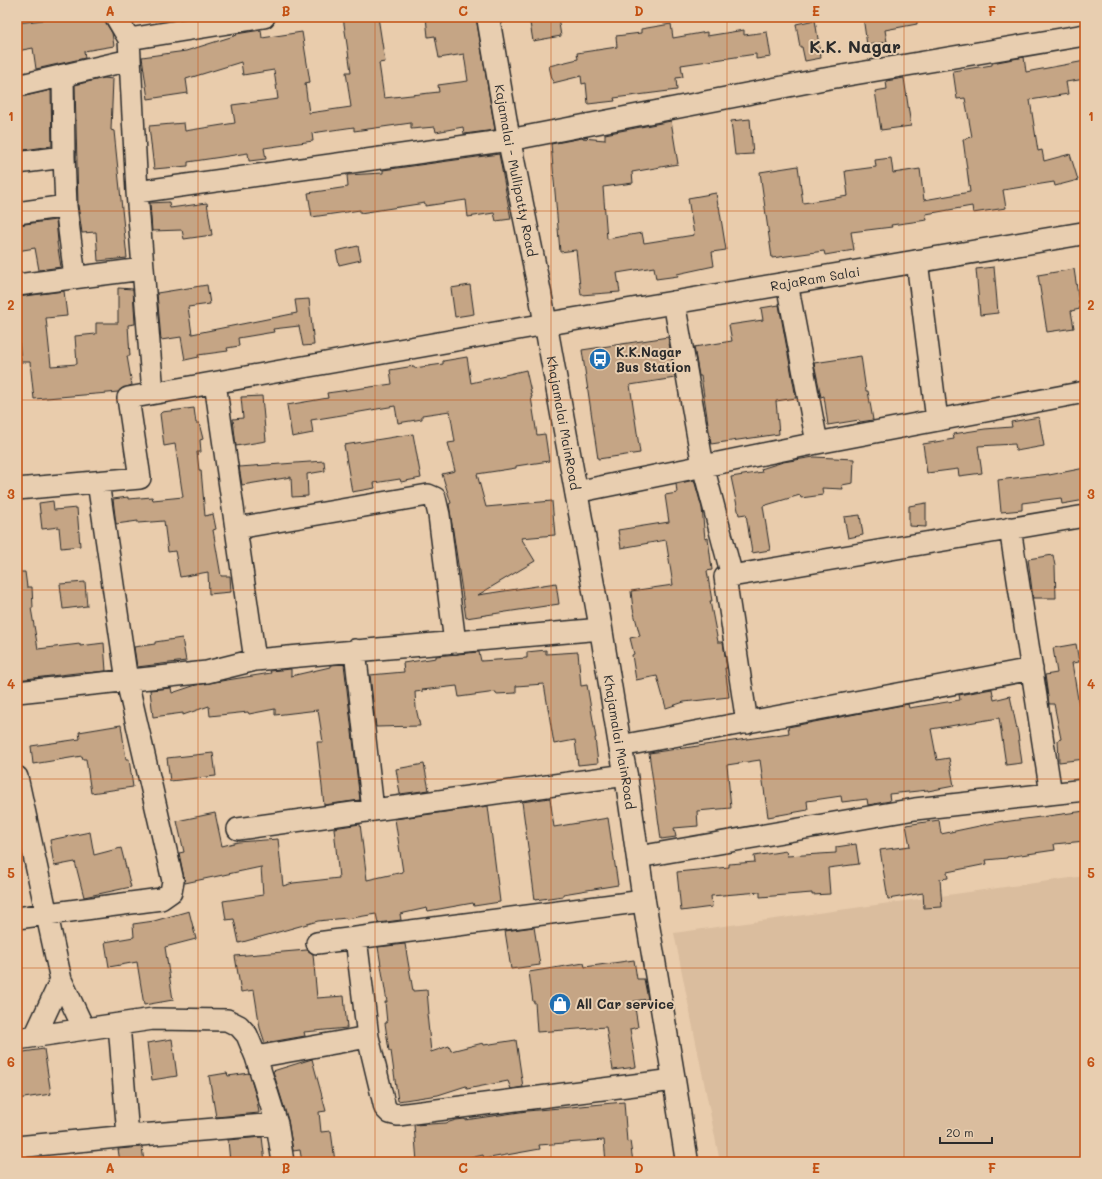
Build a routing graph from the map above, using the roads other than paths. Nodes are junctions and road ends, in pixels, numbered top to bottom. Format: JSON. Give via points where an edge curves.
{"nodes":[{"id":1,"x":116,"y":17,"type":"edge"},
{"id":2,"x":264,"y":17,"type":"edge"},
{"id":3,"x":488,"y":17,"type":"edge"},
{"id":4,"x":1085,"y":35,"type":"edge"},
{"id":5,"x":129,"y":39,"type":"junction"},
{"id":6,"x":130,"y":60,"type":"junction"},
{"id":7,"x":63,"y":75,"type":"junction"},
{"id":8,"x":17,"y":86,"type":"edge"},
{"id":9,"x":509,"y":140,"type":"junction"},
{"id":10,"x":64,"y":157,"type":"junction"},
{"id":11,"x":17,"y":163,"type":"edge"},
{"id":12,"x":137,"y":192,"type":"junction"},
{"id":13,"x":66,"y":206,"type":"junction"},
{"id":14,"x":17,"y":213,"type":"edge"},
{"id":15,"x":1085,"y":233,"type":"edge"},
{"id":16,"x":917,"y":261,"type":"junction"},
{"id":17,"x":143,"y":269,"type":"junction"},
{"id":18,"x":75,"y":278,"type":"junction"},
{"id":19,"x":787,"y":283,"type":"junction"},
{"id":20,"x":17,"y":285,"type":"edge"},
{"id":21,"x":674,"y":302,"type":"junction"},
{"id":22,"x":546,"y":324,"type":"junction"},
{"id":23,"x":151,"y":365,"type":"junction"},
{"id":24,"x":215,"y":382,"type":"junction"},
{"id":25,"x":1085,"y":392,"type":"edge"},
{"id":26,"x":153,"y":393,"type":"junction"},
{"id":27,"x":128,"y":398,"type":"junction"},
{"id":28,"x":938,"y":420,"type":"junction"},
{"id":29,"x":817,"y":442,"type":"junction"},
{"id":30,"x":703,"y":466,"type":"junction"},
{"id":31,"x":98,"y":482,"type":"junction"},
{"id":32,"x":17,"y":489,"type":"edge"},
{"id":33,"x":576,"y":492,"type":"junction"},
{"id":34,"x":1085,"y":516,"type":"edge"},
{"id":35,"x":237,"y":528,"type":"junction"},
{"id":36,"x":1010,"y":528,"type":"junction"},
{"id":37,"x":732,"y":576,"type":"junction"},
{"id":38,"x":600,"y":629,"type":"junction"},
{"id":39,"x":450,"y":638,"type":"junction"},
{"id":40,"x":355,"y":650,"type":"junction"},
{"id":41,"x":255,"y":660,"type":"junction"},
{"id":42,"x":1032,"y":669,"type":"junction"},
{"id":43,"x":127,"y":681,"type":"junction"},
{"id":44,"x":17,"y":692,"type":"edge"},
{"id":45,"x":747,"y":723,"type":"junction"},
{"id":46,"x":620,"y":746,"type":"junction"},
{"id":47,"x":626,"y":776,"type":"junction"},
{"id":48,"x":17,"y":777,"type":"edge"},
{"id":49,"x":1085,"y":790,"type":"edge"},
{"id":50,"x":1051,"y":794,"type":"junction"},
{"id":51,"x":373,"y":810,"type":"junction"},
{"id":52,"x":238,"y":829,"type":"dead end"},
{"id":53,"x":638,"y":856,"type":"junction"},
{"id":54,"x":644,"y":901,"type":"junction"},
{"id":55,"x":47,"y":914,"type":"junction"},
{"id":56,"x":17,"y":918,"type":"edge"},
{"id":57,"x":356,"y":938,"type":"junction"},
{"id":58,"x":317,"y":943,"type":"dead end"},
{"id":59,"x":61,"y":980,"type":"junction"},
{"id":60,"x":119,"y":1024,"type":"junction"},
{"id":61,"x":84,"y":1029,"type":"junction"},
{"id":62,"x":368,"y":1037,"type":"junction"},
{"id":63,"x":26,"y":1038,"type":"edge"},
{"id":64,"x":256,"y":1057,"type":"junction"},
{"id":65,"x":674,"y":1080,"type":"junction"},
{"id":66,"x":277,"y":1124,"type":"junction"},
{"id":67,"x":128,"y":1136,"type":"junction"},
{"id":68,"x":17,"y":1147,"type":"edge"},
{"id":69,"x":283,"y":1162,"type":"edge"},
{"id":70,"x":687,"y":1162,"type":"edge"}],
"edges":[{"from":1,"to":5,"type":"street"},
{"from":2,"to":5,"type":"street"},
{"from":3,"to":9,"type":"main road","name":"Kajamalai - Mullipatty Road"},
{"from":4,"to":9,"type":"street","via":[[824,79]]},
{"from":5,"to":6,"type":"street"},
{"from":6,"to":7,"type":"street"},
{"from":6,"to":12,"type":"street"},
{"from":7,"to":8,"type":"street"},
{"from":7,"to":10,"type":"street"},
{"from":9,"to":12,"type":"street"},
{"from":9,"to":22,"type":"main road","name":"Kajamalai - Mullipatty Road"},
{"from":10,"to":11,"type":"street"},
{"from":10,"to":13,"type":"street"},
{"from":12,"to":17,"type":"street"},
{"from":13,"to":14,"type":"street"},
{"from":13,"to":18,"type":"street"},
{"from":15,"to":16,"type":"main road","name":"RajaRam Salai"},
{"from":16,"to":19,"type":"main road","name":"RajaRam Salai"},
{"from":16,"to":28,"type":"street"},
{"from":17,"to":18,"type":"street"},
{"from":17,"to":23,"type":"street"},
{"from":18,"to":20,"type":"street"},
{"from":19,"to":21,"type":"main road","name":"RajaRam Salai"},
{"from":19,"to":29,"type":"street"},
{"from":21,"to":22,"type":"main road","name":"RajaRam Salai"},
{"from":21,"to":30,"type":"street"},
{"from":22,"to":24,"type":"street"},
{"from":22,"to":33,"type":"main road","name":"Khajamalai MainRoad"},
{"from":23,"to":26,"type":"street"},
{"from":23,"to":27,"type":"street"},
{"from":24,"to":26,"type":"street"},
{"from":24,"to":35,"type":"street"},
{"from":25,"to":28,"type":"street"},
{"from":26,"to":27,"type":"street"},
{"from":27,"to":31,"type":"street","via":[[140,478]]},
{"from":28,"to":29,"type":"street"},
{"from":29,"to":30,"type":"street"},
{"from":30,"to":33,"type":"street"},
{"from":30,"to":37,"type":"street"},
{"from":31,"to":32,"type":"street"},
{"from":31,"to":43,"type":"street"},
{"from":33,"to":38,"type":"main road","name":"Khajamalai MainRoad"},
{"from":34,"to":36,"type":"street"},
{"from":35,"to":39,"type":"street","via":[[428,495],[435,498],[439,515]]},
{"from":35,"to":41,"type":"street"},
{"from":36,"to":37,"type":"street"},
{"from":36,"to":42,"type":"street"},
{"from":37,"to":45,"type":"street","via":[[725,577]]},
{"from":38,"to":39,"type":"street"},
{"from":38,"to":46,"type":"main road","name":"Khajamalai MainRoad"},
{"from":39,"to":40,"type":"street"},
{"from":40,"to":41,"type":"street"},
{"from":40,"to":51,"type":"street"},
{"from":41,"to":43,"type":"street","via":[[207,672]]},
{"from":42,"to":45,"type":"street"},
{"from":42,"to":50,"type":"street"},
{"from":43,"to":44,"type":"street"},
{"from":43,"to":55,"type":"street","via":[[173,881],[171,892],[161,899]]},
{"from":45,"to":46,"type":"street"},
{"from":46,"to":47,"type":"main road","name":"Khajamalai MainRoad"},
{"from":47,"to":51,"type":"street"},
{"from":47,"to":53,"type":"main road","name":"Khajamalai MainRoad"},
{"from":48,"to":55,"type":"street"},
{"from":49,"to":50,"type":"street"},
{"from":50,"to":53,"type":"street","via":[[915,809]]},
{"from":51,"to":52,"type":"street"},
{"from":53,"to":54,"type":"main road","name":"Khajamalai MainRoad"},
{"from":54,"to":57,"type":"street"},
{"from":54,"to":65,"type":"main road","name":"Khajamalai MainRoad"},
{"from":55,"to":56,"type":"street"},
{"from":55,"to":59,"type":"street"},
{"from":57,"to":58,"type":"street"},
{"from":57,"to":62,"type":"street"},
{"from":59,"to":61,"type":"street"},
{"from":59,"to":63,"type":"street"},
{"from":60,"to":61,"type":"street"},
{"from":60,"to":64,"type":"street","via":[[153,1019],[227,1020],[239,1026],[247,1035]]},
{"from":60,"to":67,"type":"street"},
{"from":61,"to":63,"type":"street"},
{"from":62,"to":64,"type":"street"},
{"from":62,"to":65,"type":"street","via":[[385,1108],[390,1113],[398,1115]]},
{"from":64,"to":66,"type":"street"},
{"from":65,"to":70,"type":"main road","name":"Khajamalai MainRoad"},
{"from":66,"to":67,"type":"street"},
{"from":66,"to":69,"type":"street"},
{"from":67,"to":68,"type":"street"}]}
